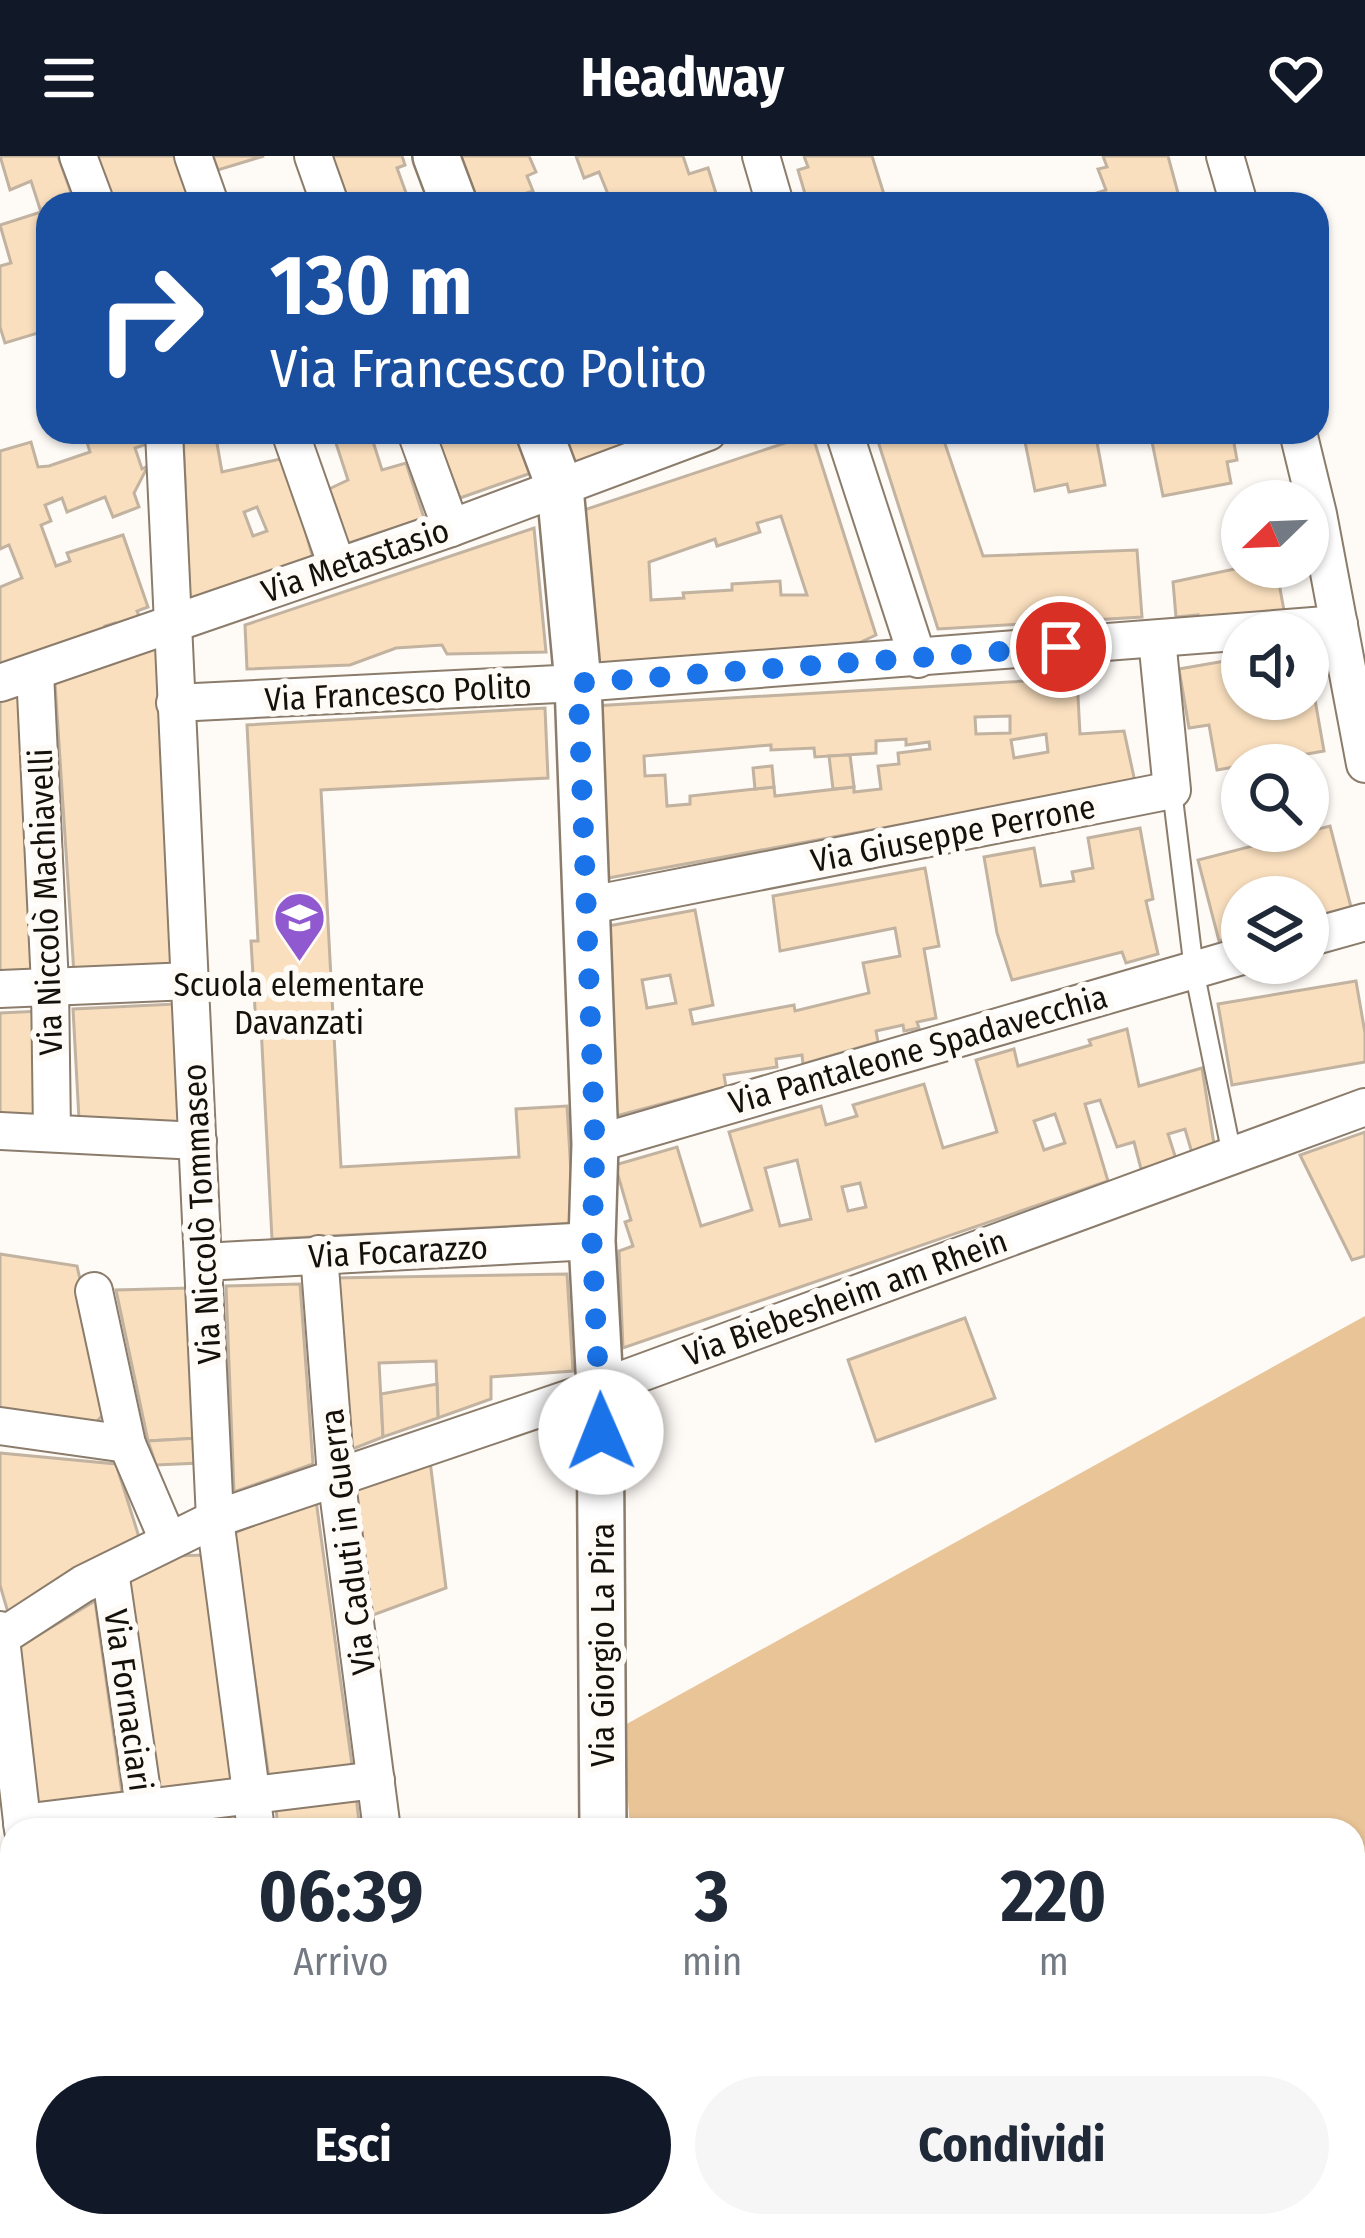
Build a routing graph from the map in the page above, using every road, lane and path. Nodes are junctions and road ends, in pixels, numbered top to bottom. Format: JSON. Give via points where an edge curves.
{"nodes":[{"id":1,"x":78,"y":156,"type":"edge"},
{"id":2,"x":193,"y":156,"type":"edge"},
{"id":3,"x":313,"y":156,"type":"edge"},
{"id":4,"x":436,"y":156,"type":"edge"},
{"id":5,"x":761,"y":156,"type":"edge"},
{"id":6,"x":1225,"y":156,"type":"edge"},
{"id":7,"x":91,"y":192,"type":"edge"},
{"id":8,"x":206,"y":192,"type":"edge"},
{"id":9,"x":326,"y":192,"type":"edge"},
{"id":10,"x":450,"y":192,"type":"edge"},
{"id":11,"x":772,"y":192,"type":"edge"},
{"id":12,"x":1236,"y":192,"type":"edge"},
{"id":13,"x":165,"y":444,"type":"edge"},
{"id":14,"x":294,"y":444,"type":"edge"},
{"id":15,"x":420,"y":444,"type":"edge"},
{"id":16,"x":544,"y":444,"type":"edge"},
{"id":17,"x":676,"y":444,"type":"edge"},
{"id":18,"x":848,"y":444,"type":"edge"},
{"id":19,"x":1301,"y":444,"type":"edge"},
{"id":20,"x":560,"y":488,"type":"junction"},
{"id":21,"x":452,"y":528,"type":"junction"},
{"id":22,"x":337,"y":566,"type":"junction"},
{"id":23,"x":174,"y":622,"type":"junction"},
{"id":24,"x":1339,"y":624,"type":"junction"},
{"id":25,"x":1156,"y":639,"type":"junction"},
{"id":26,"x":918,"y":658,"type":"junction"},
{"id":27,"x":35,"y":672,"type":"junction"},
{"id":28,"x":0,"y":683,"type":"edge"},
{"id":29,"x":578,"y":683,"type":"junction"},
{"id":30,"x":175,"y":703,"type":"junction"},
{"id":31,"x":1365,"y":764,"type":"edge"},
{"id":32,"x":1172,"y":790,"type":"junction"},
{"id":33,"x":585,"y":906,"type":"junction"},
{"id":34,"x":1365,"y":922,"type":"edge"},
{"id":35,"x":1329,"y":932,"type":"edge"},
{"id":36,"x":1221,"y":962,"type":"edge"},
{"id":37,"x":1194,"y":970,"type":"junction"},
{"id":38,"x":190,"y":981,"type":"junction"},
{"id":39,"x":50,"y":985,"type":"junction"},
{"id":40,"x":0,"y":989,"type":"edge"},
{"id":41,"x":1365,"y":1107,"type":"edge"},
{"id":42,"x":0,"y":1131,"type":"edge"},
{"id":43,"x":52,"y":1133,"type":"junction"},
{"id":44,"x":198,"y":1141,"type":"junction"},
{"id":45,"x":595,"y":1144,"type":"junction"},
{"id":46,"x":1232,"y":1155,"type":"junction"},
{"id":47,"x":592,"y":1241,"type":"junction"},
{"id":48,"x":319,"y":1254,"type":"junction"},
{"id":49,"x":203,"y":1262,"type":"junction"},
{"id":50,"x":94,"y":1291,"type":"dead end"},
{"id":51,"x":600,"y":1388,"type":"junction"},
{"id":52,"x":0,"y":1426,"type":"edge"},
{"id":53,"x":127,"y":1444,"type":"junction"},
{"id":54,"x":336,"y":1476,"type":"junction"},
{"id":55,"x":214,"y":1519,"type":"junction"},
{"id":56,"x":168,"y":1540,"type":"junction"},
{"id":57,"x":110,"y":1571,"type":"junction"},
{"id":58,"x":1,"y":1635,"type":"edge"},
{"id":59,"x":376,"y":1780,"type":"junction"},
{"id":60,"x":253,"y":1812,"type":"edge"},
{"id":61,"x":21,"y":1818,"type":"edge"},
{"id":62,"x":146,"y":1818,"type":"edge"},
{"id":63,"x":381,"y":1818,"type":"edge"},
{"id":64,"x":604,"y":1818,"type":"edge"}],
"edges":[{"from":1,"to":7,"type":"street"},
{"from":2,"to":8,"type":"street"},
{"from":3,"to":9,"type":"street"},
{"from":4,"to":10,"type":"street"},
{"from":5,"to":11,"type":"street"},
{"from":6,"to":12,"type":"street"},
{"from":13,"to":23,"type":"street","name":"Via Niccolò Tommaseo"},
{"from":14,"to":22,"type":"street"},
{"from":15,"to":21,"type":"street"},
{"from":16,"to":20,"type":"street","name":"Via Giorgio La Pira"},
{"from":17,"to":20,"type":"street","name":"Via Metastasio"},
{"from":18,"to":26,"type":"street"},
{"from":19,"to":24,"type":"street"},
{"from":20,"to":21,"type":"street","name":"Via Metastasio"},
{"from":20,"to":29,"type":"street","name":"Via Giorgio La Pira"},
{"from":21,"to":22,"type":"street","name":"Via Metastasio"},
{"from":22,"to":23,"type":"street","name":"Via Metastasio"},
{"from":23,"to":27,"type":"street","name":"Via Metastasio"},
{"from":23,"to":30,"type":"street","name":"Via Niccolò Tommaseo"},
{"from":24,"to":25,"type":"street","name":"Via Francesco Polito"},
{"from":24,"to":31,"type":"street"},
{"from":25,"to":26,"type":"street","name":"Via Francesco Polito"},
{"from":25,"to":32,"type":"street"},
{"from":26,"to":29,"type":"street","name":"Via Francesco Polito"},
{"from":27,"to":28,"type":"street","name":"Via Metastasio"},
{"from":27,"to":39,"type":"street","name":"Via Niccolò Machiavelli"},
{"from":29,"to":30,"type":"street","name":"Via Francesco Polito"},
{"from":29,"to":33,"type":"street","name":"Via Giorgio La Pira"},
{"from":30,"to":38,"type":"street","name":"Via Niccolò Tommaseo"},
{"from":32,"to":33,"type":"street","name":"Via Giuseppe Perrone"},
{"from":32,"to":37,"type":"lane"},
{"from":33,"to":45,"type":"street","name":"Via Giorgio La Pira"},
{"from":34,"to":35,"type":"street"},
{"from":36,"to":37,"type":"street","name":"Via Pantaleone Spadavecchia"},
{"from":37,"to":45,"type":"street","name":"Via Pantaleone Spadavecchia"},
{"from":37,"to":46,"type":"lane"},
{"from":38,"to":39,"type":"street"},
{"from":38,"to":44,"type":"street","name":"Via Niccolò Tommaseo"},
{"from":39,"to":40,"type":"street"},
{"from":39,"to":43,"type":"street","name":"Via Niccolò Machiavelli"},
{"from":41,"to":46,"type":"street","name":"Via Biebesheim am Rhein"},
{"from":42,"to":43,"type":"street"},
{"from":43,"to":44,"type":"street"},
{"from":44,"to":49,"type":"street","name":"Via Niccolò Tommaseo"},
{"from":45,"to":47,"type":"street","name":"Via Giorgio La Pira"},
{"from":46,"to":51,"type":"street","name":"Via Biebesheim am Rhein"},
{"from":47,"to":48,"type":"street","name":"Via Focarazzo"},
{"from":47,"to":51,"type":"street","name":"Via Giorgio La Pira"},
{"from":48,"to":49,"type":"street","name":"Via Focarazzo"},
{"from":48,"to":54,"type":"street","name":"Via Caduti in Guerra"},
{"from":49,"to":55,"type":"street","name":"Via Niccolò Tommaseo"},
{"from":50,"to":53,"type":"street"},
{"from":51,"to":54,"type":"street","name":"Via Biebesheim am Rhein"},
{"from":51,"to":64,"type":"street","name":"Via Giorgio La Pira"},
{"from":52,"to":53,"type":"street"},
{"from":53,"to":56,"type":"street"},
{"from":54,"to":55,"type":"street","name":"Via Biebesheim am Rhein"},
{"from":54,"to":59,"type":"street","name":"Via Caduti in Guerra"},
{"from":55,"to":56,"type":"street","name":"Via Biebesheim am Rhein"},
{"from":55,"to":60,"type":"street","name":"Via Niccolò Tommaseo"},
{"from":56,"to":57,"type":"street","name":"Via Biebesheim am Rhein"},
{"from":57,"to":58,"type":"street","name":"Via Biebesheim am Rhein"},
{"from":57,"to":62,"type":"street","name":"Via Fornaciari"},
{"from":58,"to":61,"type":"street"},
{"from":59,"to":60,"type":"street"},
{"from":59,"to":63,"type":"street","name":"Via Caduti in Guerra"},
{"from":60,"to":62,"type":"street"}]}
